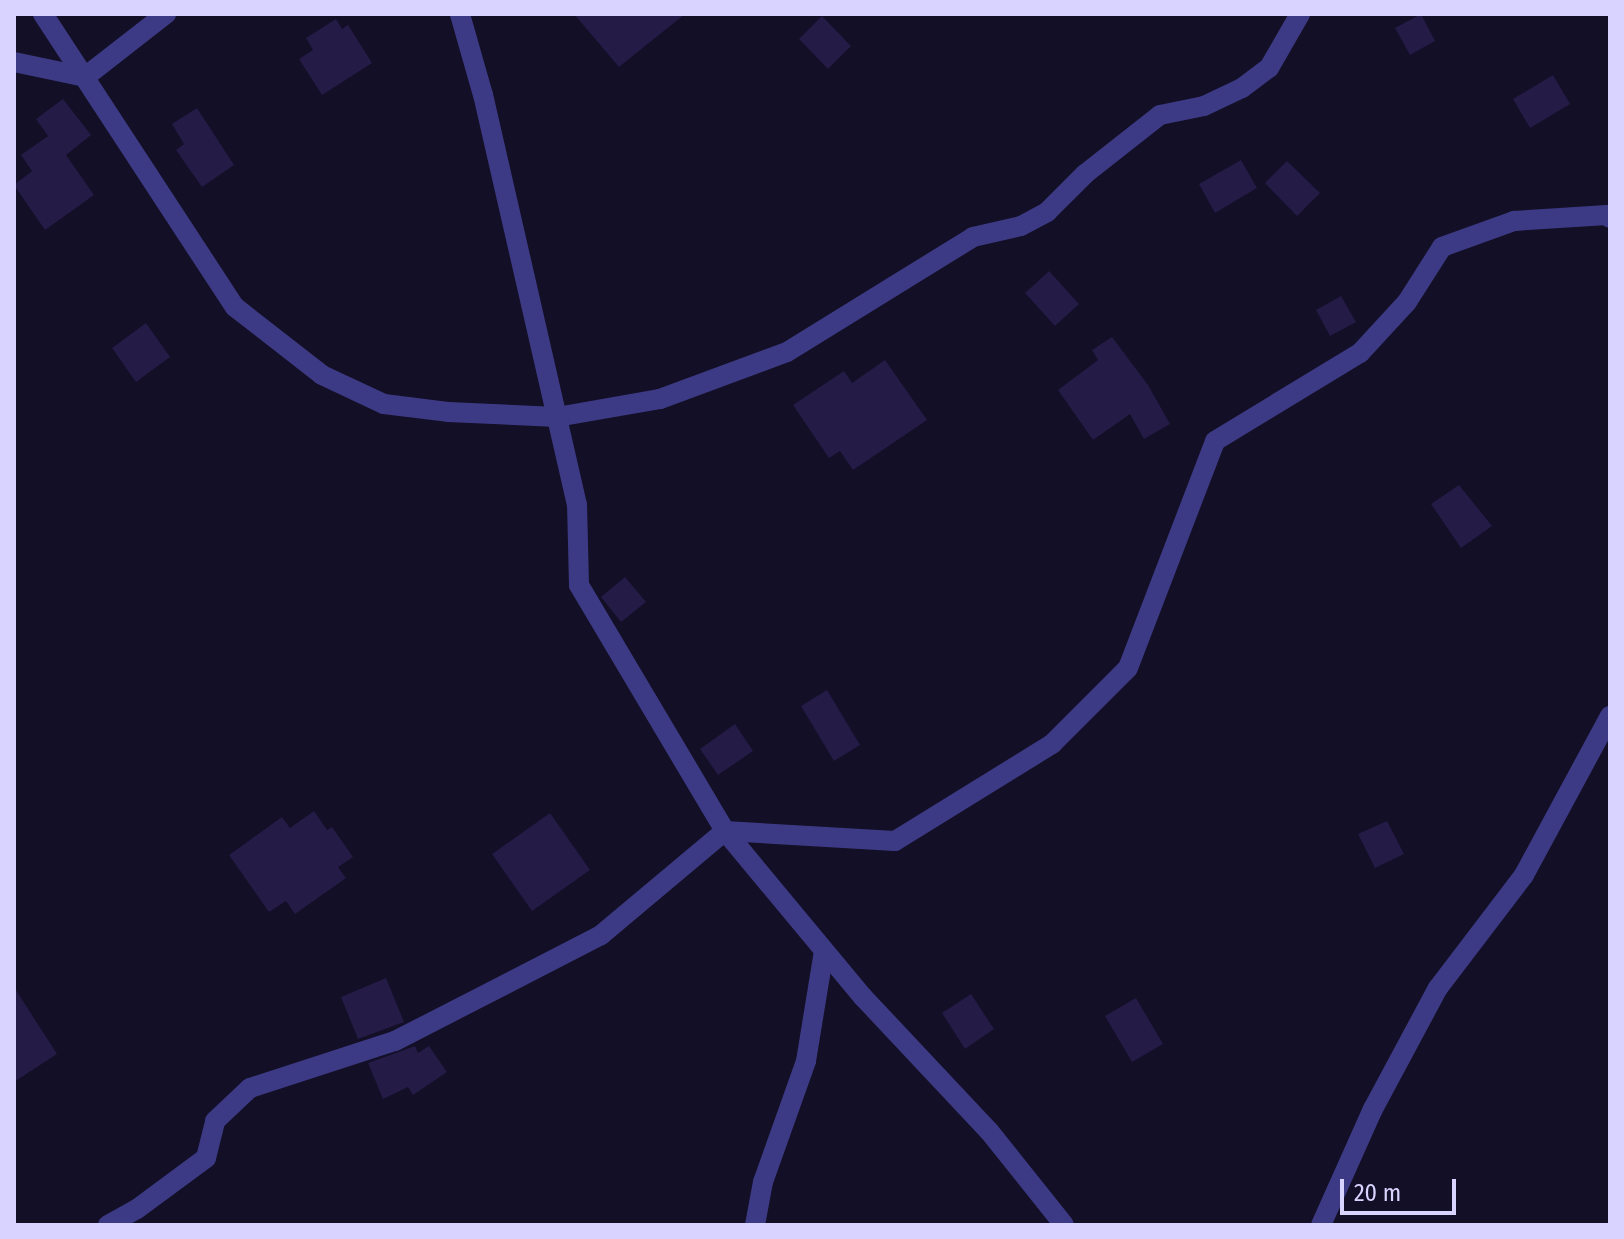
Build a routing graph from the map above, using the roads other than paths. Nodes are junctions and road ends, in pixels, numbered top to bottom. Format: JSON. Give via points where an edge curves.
{"nodes":[{"id":1,"x":43,"y":14,"type":"edge"},
{"id":2,"x":166,"y":14,"type":"edge"},
{"id":3,"x":460,"y":14,"type":"edge"},
{"id":4,"x":1300,"y":14,"type":"edge"},
{"id":5,"x":14,"y":62,"type":"edge"},
{"id":6,"x":85,"y":77,"type":"junction"},
{"id":7,"x":1610,"y":218,"type":"edge"},
{"id":8,"x":557,"y":417,"type":"junction"},
{"id":9,"x":1610,"y":716,"type":"edge"},
{"id":10,"x":725,"y":831,"type":"junction"},
{"id":11,"x":824,"y":951,"type":"junction"},
{"id":12,"x":108,"y":1225,"type":"edge"},
{"id":13,"x":755,"y":1225,"type":"edge"},
{"id":14,"x":1064,"y":1225,"type":"edge"},
{"id":15,"x":1321,"y":1225,"type":"edge"}],
"edges":[{"from":1,"to":6,"type":"street"},
{"from":2,"to":6,"type":"street"},
{"from":3,"to":8,"type":"street"},
{"from":4,"to":8,"type":"street","via":[[1269,68],[1204,106],[1160,115],[1085,174],[1047,212],[1021,226],[973,237],[787,352],[660,399]]},
{"from":5,"to":6,"type":"street"},
{"from":6,"to":8,"type":"street","via":[[235,307],[322,375],[384,404]]},
{"from":7,"to":10,"type":"street","via":[[1514,221],[1442,247],[1407,302],[1360,353],[1215,441],[1128,668],[1052,744],[895,841]]},
{"from":8,"to":10,"type":"street","via":[[577,505],[579,585]]},
{"from":9,"to":15,"type":"street","via":[[1524,875],[1438,988],[1373,1109]]},
{"from":10,"to":11,"type":"street"},
{"from":10,"to":12,"type":"street","via":[[601,935],[395,1041],[250,1088],[215,1121],[206,1158]]},
{"from":11,"to":13,"type":"street","via":[[806,1061],[763,1182]]},
{"from":11,"to":14,"type":"street","via":[[989,1131]]}]}
